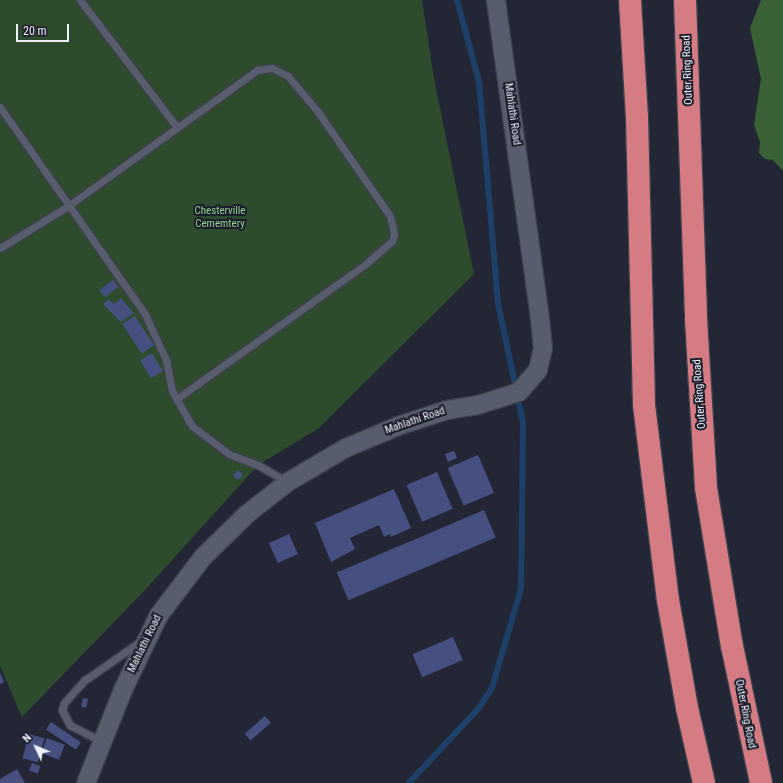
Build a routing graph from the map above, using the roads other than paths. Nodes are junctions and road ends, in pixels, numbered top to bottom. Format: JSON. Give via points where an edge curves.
{"nodes":[{"id":1,"x":80,"y":0,"type":"edge"},
{"id":2,"x":496,"y":0,"type":"edge"},
{"id":3,"x":630,"y":0,"type":"edge"},
{"id":4,"x":685,"y":0,"type":"edge"},
{"id":5,"x":0,"y":107,"type":"edge"},
{"id":6,"x":176,"y":126,"type":"junction"},
{"id":7,"x":68,"y":206,"type":"junction"},
{"id":8,"x":0,"y":248,"type":"edge"},
{"id":9,"x":176,"y":399,"type":"junction"},
{"id":10,"x":288,"y":482,"type":"junction"},
{"id":11,"x":147,"y":638,"type":"junction"},
{"id":12,"x":101,"y":742,"type":"junction"},
{"id":13,"x":702,"y":775,"type":"edge"},
{"id":14,"x":86,"y":783,"type":"edge"},
{"id":15,"x":761,"y":783,"type":"edge"}],
"edges":[{"from":1,"to":6,"type":"lane"},
{"from":2,"to":10,"type":"street","name":"Mahlathi Road","via":[[543,348],[542,358],[531,380],[519,392],[447,410],[398,426],[346,448]]},
{"from":3,"to":13,"type":"highway","via":[[637,117],[644,405],[668,600]]},
{"from":4,"to":15,"type":"highway","name":"Outer Ring Road","via":[[696,318],[706,488],[732,646]]},
{"from":5,"to":7,"type":"lane"},
{"from":6,"to":7,"type":"lane"},
{"from":6,"to":9,"type":"lane","via":[[257,70],[278,70],[288,76],[318,112],[390,216],[394,234],[392,241],[367,263]]},
{"from":7,"to":8,"type":"lane"},
{"from":7,"to":9,"type":"lane","via":[[145,314],[166,360]]},
{"from":9,"to":10,"type":"lane","via":[[192,426],[210,441],[229,454],[258,465]]},
{"from":10,"to":11,"type":"street","name":"Mahlathi Road","via":[[247,514],[203,557],[158,615]]},
{"from":11,"to":12,"type":"street","name":"Mahlathi Road"},
{"from":11,"to":12,"type":"lane","via":[[85,680],[64,703],[62,710],[70,725]]},
{"from":12,"to":14,"type":"street","name":"Mahlathi Road"}]}
